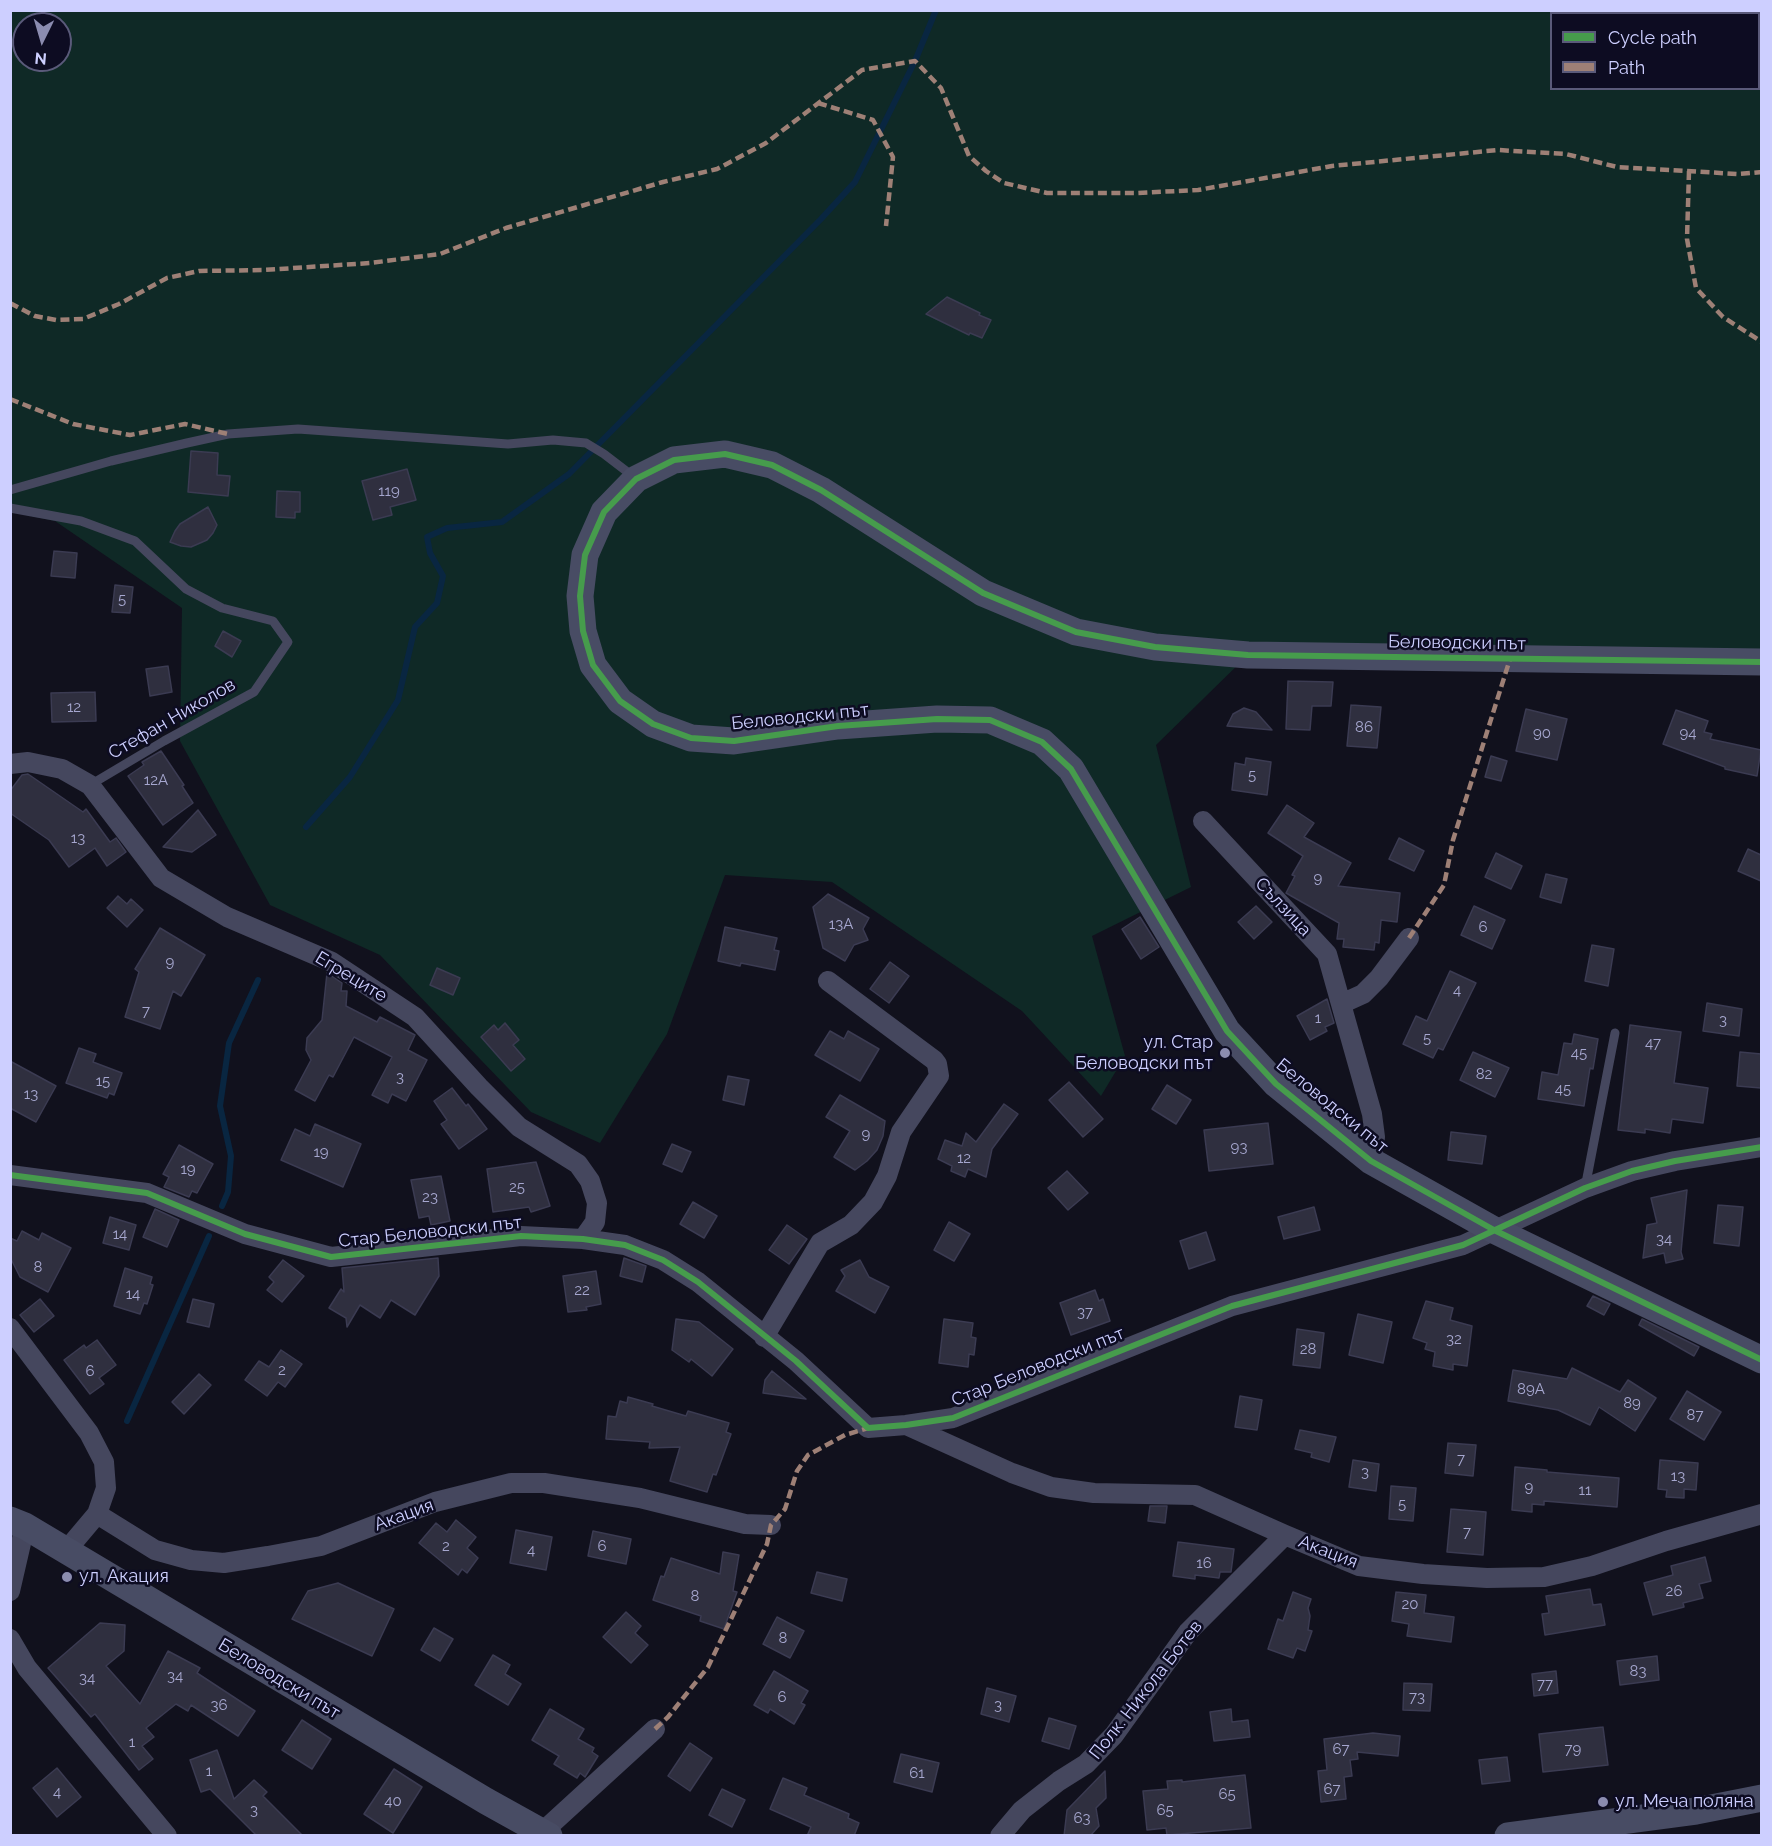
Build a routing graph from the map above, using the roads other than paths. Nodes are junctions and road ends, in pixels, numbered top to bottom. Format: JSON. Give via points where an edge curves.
{"nodes":[{"id":1,"x":636,"y":478,"type":"junction"},
{"id":2,"x":10,"y":490,"type":"edge"},
{"id":3,"x":10,"y":508,"type":"edge"},
{"id":4,"x":1761,"y":663,"type":"edge"},
{"id":5,"x":10,"y":764,"type":"edge"},
{"id":6,"x":90,"y":785,"type":"junction"},
{"id":7,"x":1203,"y":821,"type":"dead end"},
{"id":8,"x":1409,"y":938,"type":"dead end"},
{"id":9,"x":828,"y":981,"type":"dead end"},
{"id":10,"x":1341,"y":1004,"type":"junction"},
{"id":11,"x":1616,"y":1033,"type":"dead end"},
{"id":12,"x":1761,"y":1147,"type":"edge"},
{"id":13,"x":1371,"y":1161,"type":"junction"},
{"id":14,"x":10,"y":1175,"type":"edge"},
{"id":15,"x":1586,"y":1188,"type":"junction"},
{"id":16,"x":1494,"y":1230,"type":"junction"},
{"id":17,"x":583,"y":1239,"type":"junction"},
{"id":18,"x":10,"y":1329,"type":"edge"},
{"id":19,"x":764,"y":1337,"type":"junction"},
{"id":20,"x":1761,"y":1360,"type":"edge"},
{"id":21,"x":906,"y":1425,"type":"junction"},
{"id":22,"x":97,"y":1514,"type":"junction"},
{"id":23,"x":1761,"y":1514,"type":"edge"},
{"id":24,"x":18,"y":1523,"type":"edge"},
{"id":25,"x":771,"y":1525,"type":"dead end"},
{"id":26,"x":1285,"y":1535,"type":"junction"},
{"id":27,"x":65,"y":1552,"type":"junction"},
{"id":28,"x":10,"y":1591,"type":"edge"},
{"id":29,"x":10,"y":1639,"type":"edge"},
{"id":30,"x":655,"y":1729,"type":"dead end"},
{"id":31,"x":1761,"y":1798,"type":"edge"},
{"id":32,"x":543,"y":1835,"type":"edge"},
{"id":33,"x":167,"y":1836,"type":"edge"},
{"id":34,"x":1000,"y":1836,"type":"edge"},
{"id":35,"x":1508,"y":1836,"type":"edge"}],
"edges":[{"from":1,"to":2,"type":"lane","via":[[586,443],[553,440],[508,444],[298,429],[228,434]]},
{"from":1,"to":4,"type":"street","name":"Беловодски път","via":[[674,460],[725,454],[772,465],[821,490],[983,593],[1076,632],[1155,647],[1248,656]]},
{"from":1,"to":13,"type":"street","name":"Беловодски път","via":[[604,512],[585,555],[580,596],[583,631],[592,665],[620,701],[653,724],[691,738],[734,741],[838,726],[937,719],[990,720],[1042,742],[1071,769],[1227,1031],[1276,1084]]},
{"from":3,"to":6,"type":"lane","name":"Стефан Николов","via":[[81,521],[135,541],[186,589],[222,608],[273,621],[288,642],[254,692]]},
{"from":5,"to":6,"type":"street","name":"Егреците","via":[[28,762],[62,769]]},
{"from":6,"to":17,"type":"street","name":"Егреците","via":[[160,878],[227,917],[332,962],[415,1017],[519,1127],[578,1164],[597,1203],[595,1222]]},
{"from":7,"to":10,"type":"street","name":"Сълзица","via":[[1327,954]]},
{"from":8,"to":10,"type":"street","via":[[1363,994]]},
{"from":9,"to":19,"type":"street","via":[[934,1060],[939,1076],[901,1132],[887,1176],[873,1202],[851,1225],[820,1243]]},
{"from":10,"to":13,"type":"street","name":"Сълзица","via":[[1372,1114],[1375,1137]]},
{"from":11,"to":15,"type":"lane"},
{"from":12,"to":15,"type":"street","name":"Стар Беловодски път","via":[[1632,1171]]},
{"from":13,"to":16,"type":"street","name":"Беловодски път"},
{"from":14,"to":17,"type":"street","name":"Стар Беловодски път","via":[[147,1193],[245,1234],[331,1257],[521,1236]]},
{"from":15,"to":16,"type":"street","name":"Стар Беловодски път"},
{"from":16,"to":20,"type":"street","name":"Беловодски път"},
{"from":16,"to":21,"type":"street","name":"Стар Беловодски път","via":[[1462,1245],[1232,1306],[953,1418]]},
{"from":17,"to":19,"type":"street","name":"Стар Беловодски път","via":[[625,1245],[663,1260],[698,1282]]},
{"from":18,"to":22,"type":"street","via":[[89,1433],[104,1462],[106,1488]]},
{"from":19,"to":21,"type":"street","name":"Стар Беловодски път","via":[[796,1361],[868,1428]]},
{"from":21,"to":26,"type":"street","name":"Акация","via":[[1011,1473],[1051,1486],[1094,1493],[1195,1495]]},
{"from":22,"to":25,"type":"street","name":"Акация","via":[[155,1550],[191,1560],[224,1563],[321,1546],[435,1502],[511,1483],[544,1483],[640,1498],[745,1524]]},
{"from":22,"to":27,"type":"street"},
{"from":23,"to":26,"type":"street","name":"Акация","via":[[1593,1566],[1544,1577],[1487,1578],[1359,1566]]},
{"from":24,"to":27,"type":"street","name":"Беловодски път"},
{"from":24,"to":28,"type":"street"},
{"from":26,"to":34,"type":"street","name":"Полк. Никола Ботев","via":[[1188,1632],[1114,1735],[1086,1764],[1022,1810]]},
{"from":27,"to":32,"type":"street","name":"Беловодски път"},
{"from":29,"to":33,"type":"street","via":[[27,1668]]},
{"from":30,"to":32,"type":"street"},
{"from":31,"to":35,"type":"street","via":[[1696,1811]]}]}
